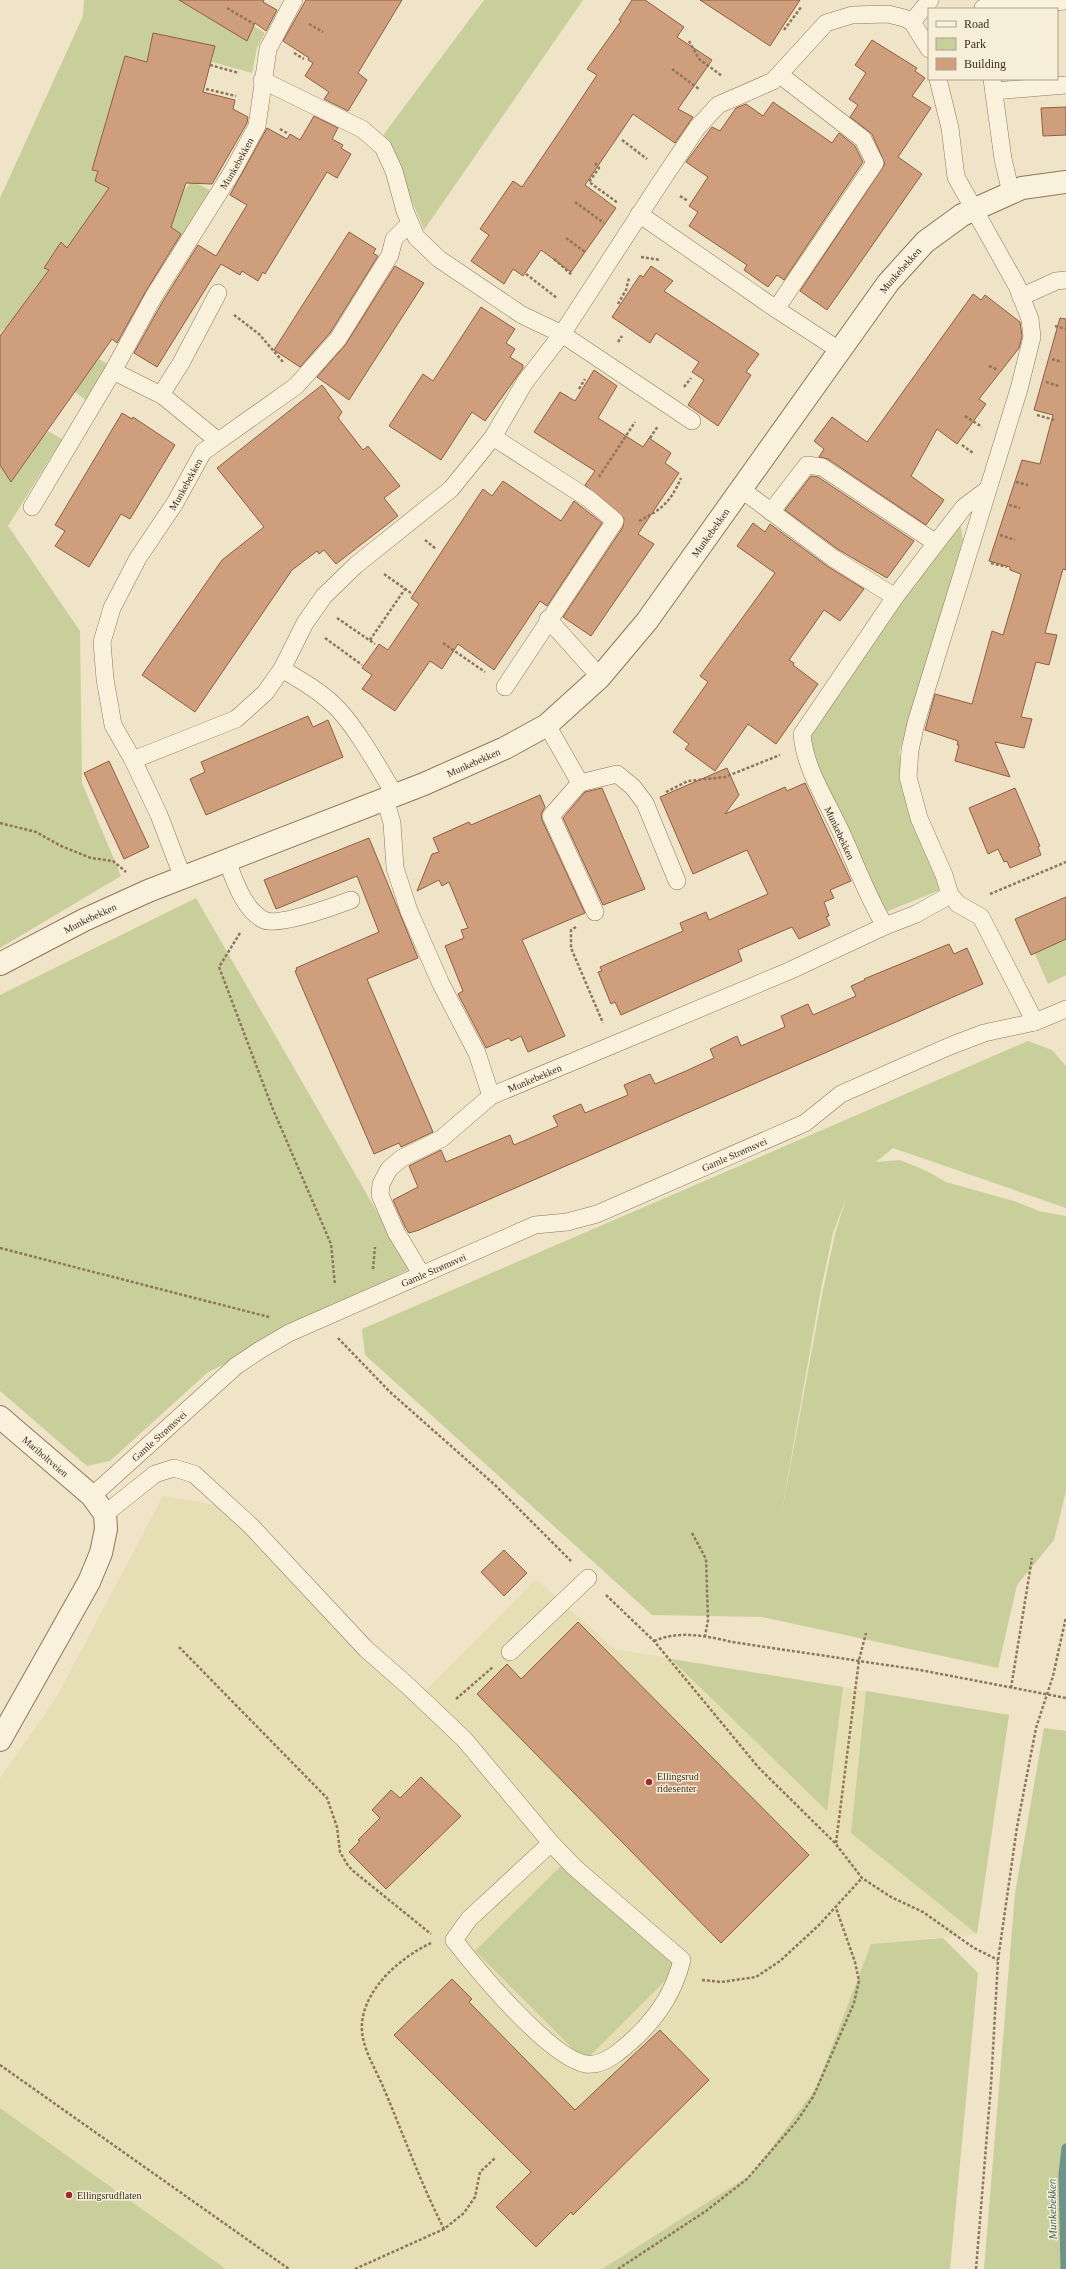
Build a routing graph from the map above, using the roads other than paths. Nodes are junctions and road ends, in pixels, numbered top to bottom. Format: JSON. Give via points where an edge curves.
{"nodes":[{"id":1,"x":294,"y":0,"type":"edge"},
{"id":2,"x":930,"y":0,"type":"edge"},
{"id":3,"x":1066,"y":1,"type":"edge"},
{"id":4,"x":982,"y":6,"type":"edge"},
{"id":5,"x":912,"y":22,"type":"junction"},
{"id":6,"x":928,"y":47,"type":"edge"},
{"id":7,"x":780,"y":75,"type":"junction"},
{"id":8,"x":262,"y":80,"type":"junction"},
{"id":9,"x":938,"y":80,"type":"edge"},
{"id":10,"x":993,"y":85,"type":"edge"},
{"id":11,"x":1066,"y":85,"type":"edge"},
{"id":12,"x":1066,"y":182,"type":"edge"},
{"id":13,"x":1011,"y":193,"type":"junction"},
{"id":14,"x":974,"y":209,"type":"junction"},
{"id":15,"x":639,"y":214,"type":"junction"},
{"id":16,"x":410,"y":222,"type":"junction"},
{"id":17,"x":1066,"y":280,"type":"edge"},
{"id":18,"x":1021,"y":296,"type":"junction"},
{"id":19,"x":217,"y":297,"type":"road end"},
{"id":20,"x":776,"y":309,"type":"junction"},
{"id":21,"x":562,"y":334,"type":"junction"},
{"id":22,"x":839,"y":350,"type":"junction"},
{"id":23,"x":113,"y":371,"type":"junction"},
{"id":24,"x":163,"y":396,"type":"junction"},
{"id":25,"x":692,"y":421,"type":"dead end"},
{"id":26,"x":493,"y":437,"type":"junction"},
{"id":27,"x":217,"y":440,"type":"junction"},
{"id":28,"x":741,"y":489,"type":"junction"},
{"id":29,"x":988,"y":490,"type":"junction"},
{"id":30,"x":32,"y":507,"type":"dead end"},
{"id":31,"x":771,"y":512,"type":"junction"},
{"id":32,"x":936,"y":543,"type":"junction"},
{"id":33,"x":895,"y":597,"type":"junction"},
{"id":34,"x":548,"y":619,"type":"junction"},
{"id":35,"x":282,"y":669,"type":"junction"},
{"id":36,"x":600,"y":677,"type":"junction"},
{"id":37,"x":505,"y":687,"type":"road end"},
{"id":38,"x":547,"y":725,"type":"junction"},
{"id":39,"x":133,"y":760,"type":"junction"},
{"id":40,"x":580,"y":783,"type":"junction"},
{"id":41,"x":390,"y":797,"type":"junction"},
{"id":42,"x":227,"y":861,"type":"junction"},
{"id":43,"x":183,"y":878,"type":"junction"},
{"id":44,"x":677,"y":881,"type":"dead end"},
{"id":45,"x":351,"y":900,"type":"dead end"},
{"id":46,"x":956,"y":901,"type":"junction"},
{"id":47,"x":595,"y":912,"type":"road end"},
{"id":48,"x":885,"y":926,"type":"junction"},
{"id":49,"x":0,"y":964,"type":"edge"},
{"id":50,"x":1066,"y":1010,"type":"edge"},
{"id":51,"x":1035,"y":1022,"type":"junction"},
{"id":52,"x":491,"y":1096,"type":"junction"},
{"id":53,"x":422,"y":1275,"type":"junction"},
{"id":54,"x":0,"y":1417,"type":"edge"},
{"id":55,"x":92,"y":1496,"type":"junction"},
{"id":56,"x":105,"y":1514,"type":"junction"},
{"id":57,"x":588,"y":1578,"type":"road end"},
{"id":58,"x":510,"y":1652,"type":"road end"},
{"id":59,"x":0,"y":1740,"type":"edge"},
{"id":60,"x":551,"y":1843,"type":"junction"}],
"edges":[{"from":1,"to":8,"type":"lane","name":"Munkebekken","via":[[268,50]]},
{"from":2,"to":5,"type":"lane"},
{"from":3,"to":4,"type":"lane"},
{"from":5,"to":6,"type":"lane"},
{"from":5,"to":7,"type":"lane","via":[[880,14],[852,15],[826,23]]},
{"from":7,"to":15,"type":"lane","via":[[773,81],[720,104],[706,116]]},
{"from":7,"to":20,"type":"lane","via":[[863,139],[875,163]]},
{"from":8,"to":16,"type":"lane","via":[[362,129],[383,147],[394,171]]},
{"from":8,"to":23,"type":"lane","name":"Munkebekken","via":[[257,126],[232,172],[154,296]]},
{"from":9,"to":14,"type":"lane","via":[[950,128],[956,177]]},
{"from":10,"to":11,"type":"lane"},
{"from":10,"to":13,"type":"lane","via":[[1003,159]]},
{"from":12,"to":13,"type":"street","name":"Munkebekken","via":[[1022,188]]},
{"from":13,"to":14,"type":"street","name":"Munkebekken"},
{"from":14,"to":18,"type":"lane"},
{"from":14,"to":22,"type":"street","name":"Munkebekken","via":[[925,242],[888,283]]},
{"from":15,"to":20,"type":"lane"},
{"from":15,"to":21,"type":"lane"},
{"from":16,"to":21,"type":"lane","via":[[416,237],[439,259],[522,315]]},
{"from":16,"to":27,"type":"lane","name":"Munkebekken","via":[[394,239],[390,255],[338,339],[300,382]]},
{"from":17,"to":18,"type":"lane","via":[[1056,281]]},
{"from":18,"to":29,"type":"lane","via":[[1030,318],[1032,338]]},
{"from":19,"to":24,"type":"lane","via":[[162,393]]},
{"from":20,"to":22,"type":"lane"},
{"from":21,"to":25,"type":"lane"},
{"from":21,"to":26,"type":"lane","via":[[525,382]]},
{"from":22,"to":28,"type":"street","name":"Munkebekken"},
{"from":23,"to":24,"type":"lane"},
{"from":23,"to":30,"type":"lane","name":"Munkebekken"},
{"from":24,"to":27,"type":"lane"},
{"from":26,"to":34,"type":"lane","via":[[582,494],[615,521]]},
{"from":26,"to":35,"type":"lane","via":[[451,489],[363,559],[324,596],[305,623]]},
{"from":27,"to":39,"type":"lane","name":"Munkebekken","via":[[203,452],[175,503],[138,558],[112,608],[102,642],[113,725]]},
{"from":28,"to":31,"type":"lane"},
{"from":28,"to":36,"type":"street","name":"Munkebekken","via":[[647,621]]},
{"from":29,"to":32,"type":"lane","name":"Munkebekken","via":[[964,507]]},
{"from":29,"to":46,"type":"lane","via":[[916,723],[910,750],[908,777],[919,818]]},
{"from":31,"to":32,"type":"lane","via":[[807,465],[822,467]]},
{"from":31,"to":33,"type":"lane","via":[[833,558]]},
{"from":32,"to":33,"type":"lane","name":"Munkebekken"},
{"from":33,"to":48,"type":"lane","name":"Munkebekken","via":[[802,734],[808,764],[871,902]]},
{"from":34,"to":36,"type":"lane"},
{"from":34,"to":37,"type":"lane"},
{"from":35,"to":39,"type":"lane","via":[[265,693],[236,719]]},
{"from":35,"to":41,"type":"lane","via":[[312,686],[340,711],[377,763]]},
{"from":36,"to":38,"type":"street","name":"Munkebekken"},
{"from":38,"to":40,"type":"lane"},
{"from":38,"to":41,"type":"street","name":"Munkebekken","via":[[505,748]]},
{"from":39,"to":43,"type":"lane","name":"Munkebekken","via":[[159,815]]},
{"from":40,"to":44,"type":"lane","via":[[617,774],[633,787],[644,803]]},
{"from":40,"to":47,"type":"lane","via":[[551,816]]},
{"from":41,"to":42,"type":"street","name":"Munkebekken"},
{"from":41,"to":52,"type":"lane","via":[[395,868],[409,911],[441,984],[477,1053]]},
{"from":42,"to":43,"type":"street","name":"Munkebekken"},
{"from":42,"to":45,"type":"lane","via":[[240,894],[254,912],[269,922],[329,909]]},
{"from":43,"to":49,"type":"street","name":"Munkebekken","via":[[71,927]]},
{"from":46,"to":48,"type":"lane","name":"Munkebekken"},
{"from":46,"to":51,"type":"lane","via":[[981,917]]},
{"from":48,"to":52,"type":"lane","name":"Munkebekken","via":[[789,971]]},
{"from":50,"to":51,"type":"lane","name":"Gamle Strømsvei"},
{"from":51,"to":53,"type":"lane","name":"Gamle Strømsvei","via":[[984,1033],[950,1046],[841,1094],[805,1123],[597,1214],[567,1222],[535,1225]]},
{"from":52,"to":53,"type":"lane","name":"Munkebekken","via":[[442,1139],[402,1158],[389,1169],[381,1184],[380,1195],[386,1212]]},
{"from":53,"to":55,"type":"lane","name":"Gamle Strømsvei","via":[[289,1333],[236,1366]]},
{"from":54,"to":55,"type":"street","name":"Mariholtveien"},
{"from":55,"to":56,"type":"street"},
{"from":56,"to":59,"type":"street","via":[[106,1529],[101,1553],[88,1582]]},
{"from":56,"to":60,"type":"lane","via":[[155,1474],[174,1468],[194,1474],[251,1526],[366,1649],[464,1739]]},
{"from":57,"to":58,"type":"lane"},
{"from":60,"to":60,"type":"lane","via":[[574,1867],[682,1960],[677,1982],[648,2025],[625,2047],[605,2060],[587,2064],[571,2060],[555,2049],[446,1940]]}]}
